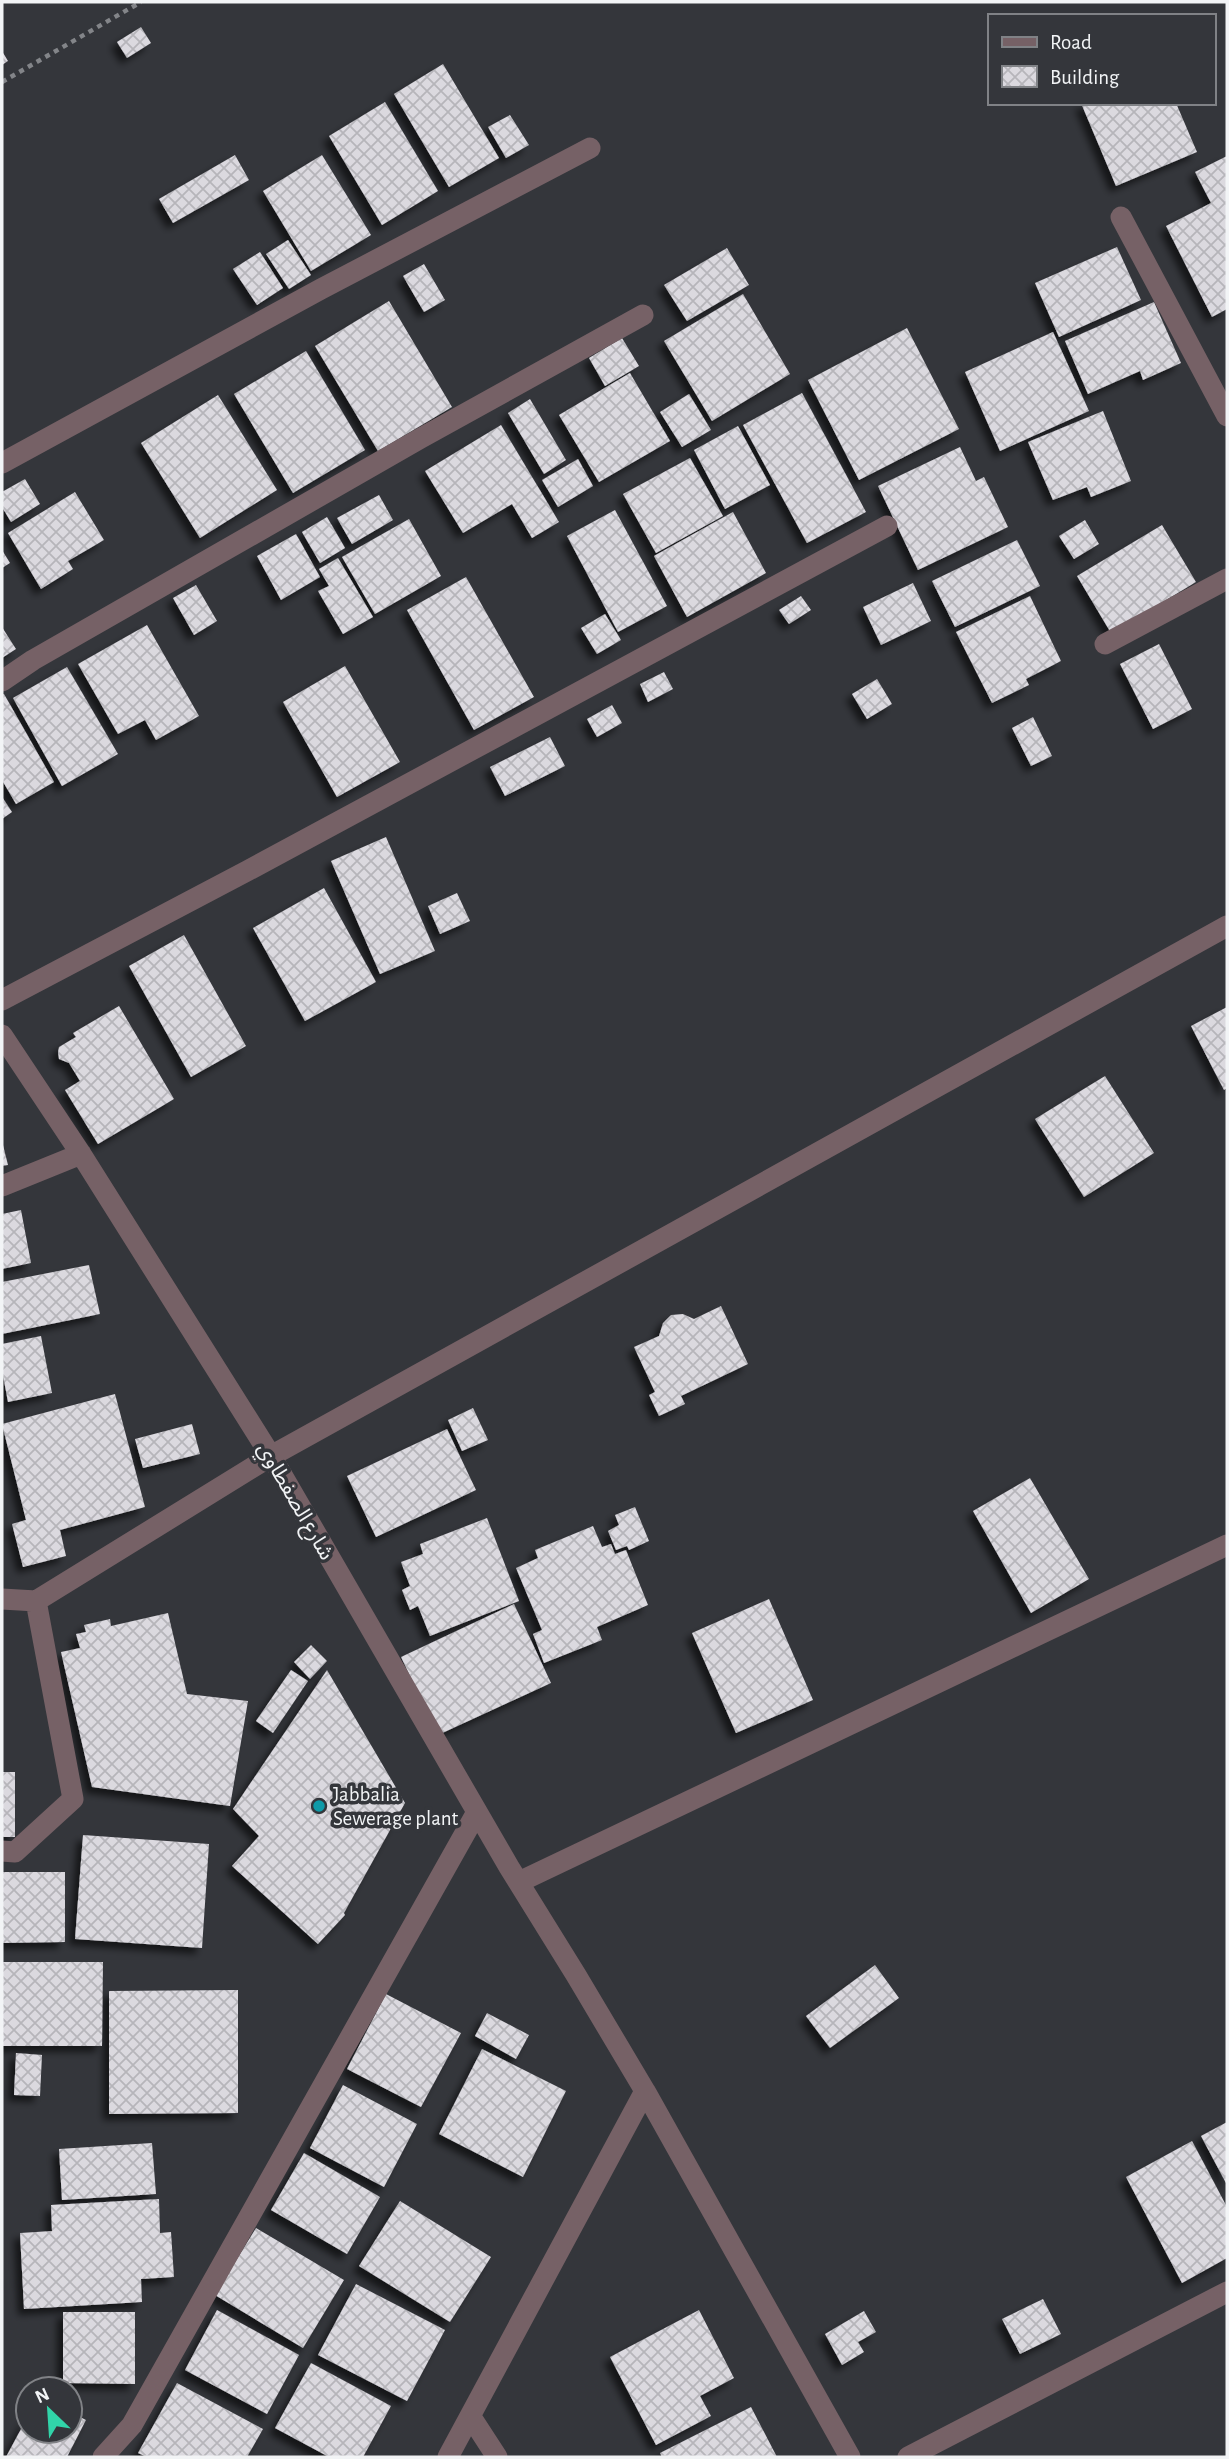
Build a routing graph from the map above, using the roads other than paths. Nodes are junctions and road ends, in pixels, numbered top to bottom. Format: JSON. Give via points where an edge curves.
{"nodes":[{"id":1,"x":590,"y":148,"type":"dead end"},
{"id":2,"x":1121,"y":217,"type":"dead end"},
{"id":3,"x":643,"y":315,"type":"dead end"},
{"id":4,"x":1227,"y":416,"type":"edge"},
{"id":5,"x":2,"y":463,"type":"edge"},
{"id":6,"x":887,"y":526,"type":"dead end"},
{"id":7,"x":1227,"y":579,"type":"edge"},
{"id":8,"x":1105,"y":644,"type":"dead end"},
{"id":9,"x":2,"y":681,"type":"edge"},
{"id":10,"x":1227,"y":926,"type":"edge"},
{"id":11,"x":2,"y":1000,"type":"edge"},
{"id":12,"x":2,"y":1035,"type":"edge"},
{"id":13,"x":81,"y":1154,"type":"junction"},
{"id":14,"x":2,"y":1186,"type":"edge"},
{"id":15,"x":271,"y":1456,"type":"junction"},
{"id":16,"x":1227,"y":1545,"type":"edge"},
{"id":17,"x":2,"y":1599,"type":"edge"},
{"id":18,"x":36,"y":1601,"type":"junction"},
{"id":19,"x":477,"y":1812,"type":"junction"},
{"id":20,"x":2,"y":1851,"type":"edge"},
{"id":21,"x":519,"y":1882,"type":"junction"},
{"id":22,"x":645,"y":2091,"type":"junction"},
{"id":23,"x":1227,"y":2292,"type":"edge"},
{"id":24,"x":471,"y":2417,"type":"junction"},
{"id":25,"x":103,"y":2457,"type":"edge"},
{"id":26,"x":448,"y":2457,"type":"edge"},
{"id":27,"x":497,"y":2457,"type":"edge"},
{"id":28,"x":850,"y":2457,"type":"edge"},
{"id":29,"x":908,"y":2457,"type":"edge"}],
"edges":[{"from":1,"to":5,"type":"street"},
{"from":2,"to":4,"type":"street"},
{"from":3,"to":9,"type":"street"},
{"from":6,"to":11,"type":"street"},
{"from":7,"to":8,"type":"street"},
{"from":10,"to":15,"type":"street"},
{"from":12,"to":13,"type":"street","name":"شارع الصفطاوي"},
{"from":13,"to":14,"type":"street"},
{"from":13,"to":15,"type":"street","name":"شارع الصفطاوي"},
{"from":15,"to":18,"type":"street"},
{"from":15,"to":19,"type":"street","name":"شارع الصفطاوي"},
{"from":16,"to":21,"type":"street"},
{"from":17,"to":18,"type":"street"},
{"from":18,"to":20,"type":"street","via":[[74,1799],[15,1852]]},
{"from":19,"to":21,"type":"street","name":"شارع الصفطاوي"},
{"from":19,"to":25,"type":"street","via":[[132,2425]]},
{"from":21,"to":22,"type":"street","name":"شارع الصفطاوي"},
{"from":22,"to":24,"type":"street"},
{"from":22,"to":28,"type":"street","name":"شارع الصفطاوي"},
{"from":23,"to":29,"type":"street"},
{"from":24,"to":26,"type":"street"},
{"from":24,"to":27,"type":"street"}]}
